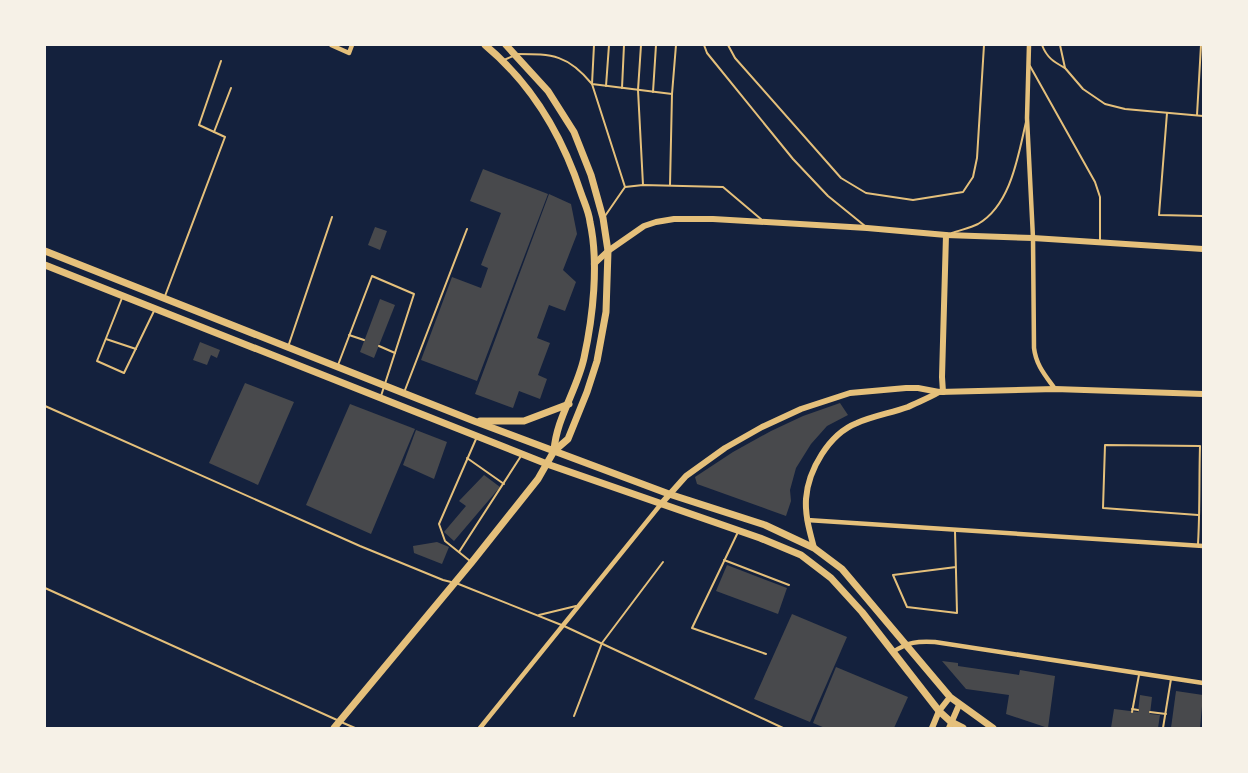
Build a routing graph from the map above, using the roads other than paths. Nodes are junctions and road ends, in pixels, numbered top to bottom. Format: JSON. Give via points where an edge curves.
{"nodes":[{"id":1,"x":331,"y":45,"type":"edge"},
{"id":2,"x":352,"y":45,"type":"edge"},
{"id":3,"x":485,"y":45,"type":"edge"},
{"id":4,"x":506,"y":45,"type":"edge"},
{"id":5,"x":594,"y":45,"type":"edge"},
{"id":6,"x":608,"y":45,"type":"edge"},
{"id":7,"x":624,"y":45,"type":"edge"},
{"id":8,"x":641,"y":45,"type":"edge"},
{"id":9,"x":656,"y":45,"type":"edge"},
{"id":10,"x":676,"y":45,"type":"edge"},
{"id":11,"x":704,"y":45,"type":"edge"},
{"id":12,"x":728,"y":45,"type":"edge"},
{"id":13,"x":984,"y":45,"type":"edge"},
{"id":14,"x":1029,"y":45,"type":"edge"},
{"id":15,"x":1042,"y":45,"type":"edge"},
{"id":16,"x":1060,"y":45,"type":"edge"},
{"id":17,"x":1201,"y":45,"type":"edge"},
{"id":18,"x":516,"y":54,"type":"junction"},
{"id":19,"x":502,"y":60,"type":"junction"},
{"id":20,"x":221,"y":61,"type":"dead end"},
{"id":21,"x":1029,"y":64,"type":"junction"},
{"id":22,"x":1065,"y":68,"type":"junction"},
{"id":23,"x":592,"y":84,"type":"junction"},
{"id":24,"x":606,"y":86,"type":"junction"},
{"id":25,"x":231,"y":88,"type":"dead end"},
{"id":26,"x":622,"y":88,"type":"junction"},
{"id":27,"x":638,"y":90,"type":"junction"},
{"id":28,"x":653,"y":92,"type":"junction"},
{"id":29,"x":672,"y":94,"type":"junction"},
{"id":30,"x":1166,"y":113,"type":"junction"},
{"id":31,"x":1197,"y":115,"type":"junction"},
{"id":32,"x":1203,"y":116,"type":"edge"},
{"id":33,"x":1027,"y":118,"type":"junction"},
{"id":34,"x":214,"y":132,"type":"junction"},
{"id":35,"x":642,"y":185,"type":"junction"},
{"id":36,"x":670,"y":185,"type":"junction"},
{"id":37,"x":625,"y":187,"type":"junction"},
{"id":38,"x":1203,"y":216,"type":"edge"},
{"id":39,"x":332,"y":217,"type":"dead end"},
{"id":40,"x":603,"y":218,"type":"junction"},
{"id":41,"x":764,"y":222,"type":"junction"},
{"id":42,"x":867,"y":228,"type":"junction"},
{"id":43,"x":467,"y":229,"type":"dead end"},
{"id":44,"x":946,"y":235,"type":"junction"},
{"id":45,"x":1033,"y":238,"type":"junction"},
{"id":46,"x":1100,"y":242,"type":"junction"},
{"id":47,"x":1203,"y":248,"type":"edge"},
{"id":48,"x":45,"y":251,"type":"edge"},
{"id":49,"x":608,"y":251,"type":"junction"},
{"id":50,"x":594,"y":264,"type":"junction"},
{"id":51,"x":45,"y":265,"type":"edge"},
{"id":52,"x":123,"y":296,"type":"junction"},
{"id":53,"x":164,"y":298,"type":"junction"},
{"id":54,"x":156,"y":309,"type":"junction"},
{"id":55,"x":224,"y":322,"type":"junction"},
{"id":56,"x":220,"y":334,"type":"junction"},
{"id":57,"x":349,"y":335,"type":"junction"},
{"id":58,"x":106,"y":339,"type":"junction"},
{"id":59,"x":364,"y":340,"type":"dead end"},
{"id":60,"x":378,"y":346,"type":"dead end"},
{"id":61,"x":288,"y":347,"type":"junction"},
{"id":62,"x":136,"y":349,"type":"junction"},
{"id":63,"x":395,"y":353,"type":"junction"},
{"id":64,"x":337,"y":366,"type":"junction"},
{"id":65,"x":333,"y":379,"type":"junction"},
{"id":66,"x":385,"y":385,"type":"junction"},
{"id":67,"x":1055,"y":389,"type":"junction"},
{"id":68,"x":941,"y":392,"type":"junction"},
{"id":69,"x":404,"y":393,"type":"junction"},
{"id":70,"x":1203,"y":394,"type":"edge"},
{"id":71,"x":381,"y":398,"type":"junction"},
{"id":72,"x":569,"y":404,"type":"junction"},
{"id":73,"x":45,"y":406,"type":"edge"},
{"id":74,"x":474,"y":421,"type":"junction"},
{"id":75,"x":477,"y":437,"type":"junction"},
{"id":76,"x":554,"y":451,"type":"junction"},
{"id":77,"x":522,"y":454,"type":"junction"},
{"id":78,"x":467,"y":458,"type":"junction"},
{"id":79,"x":548,"y":464,"type":"junction"},
{"id":80,"x":1199,"y":477,"type":"junction"},
{"id":81,"x":1203,"y":477,"type":"edge"},
{"id":82,"x":504,"y":484,"type":"junction"},
{"id":83,"x":669,"y":494,"type":"junction"},
{"id":84,"x":661,"y":504,"type":"junction"},
{"id":85,"x":1198,"y":515,"type":"junction"},
{"id":86,"x":744,"y":518,"type":"junction"},
{"id":87,"x":807,"y":520,"type":"junction"},
{"id":88,"x":955,"y":530,"type":"junction"},
{"id":89,"x":738,"y":531,"type":"junction"},
{"id":90,"x":1200,"y":546,"type":"edge"},
{"id":91,"x":814,"y":548,"type":"junction"},
{"id":92,"x":460,"y":552,"type":"junction"},
{"id":93,"x":724,"y":560,"type":"junction"},
{"id":94,"x":472,"y":562,"type":"junction"},
{"id":95,"x":663,"y":562,"type":"dead end"},
{"id":96,"x":956,"y":567,"type":"junction"},
{"id":97,"x":455,"y":583,"type":"junction"},
{"id":98,"x":789,"y":586,"type":"dead end"},
{"id":99,"x":45,"y":588,"type":"edge"},
{"id":100,"x":581,"y":605,"type":"junction"},
{"id":101,"x":537,"y":615,"type":"junction"},
{"id":102,"x":888,"y":623,"type":"junction"},
{"id":103,"x":564,"y":626,"type":"junction"},
{"id":104,"x":878,"y":632,"type":"junction"},
{"id":105,"x":602,"y":643,"type":"junction"},
{"id":106,"x":905,"y":644,"type":"junction"},
{"id":107,"x":893,"y":652,"type":"junction"},
{"id":108,"x":766,"y":654,"type":"dead end"},
{"id":109,"x":1139,"y":674,"type":"junction"},
{"id":110,"x":1172,"y":678,"type":"junction"},
{"id":111,"x":1203,"y":683,"type":"edge"},
{"id":112,"x":950,"y":697,"type":"junction"},
{"id":113,"x":959,"y":705,"type":"junction"},
{"id":114,"x":1138,"y":710,"type":"dead end"},
{"id":115,"x":939,"y":711,"type":"junction"},
{"id":116,"x":1150,"y":712,"type":"dead end"},
{"id":117,"x":1166,"y":714,"type":"junction"},
{"id":118,"x":574,"y":716,"type":"dead end"},
{"id":119,"x":340,"y":721,"type":"junction"},
{"id":120,"x":950,"y":725,"type":"edge"},
{"id":121,"x":334,"y":728,"type":"edge"},
{"id":122,"x":355,"y":728,"type":"edge"},
{"id":123,"x":480,"y":728,"type":"edge"},
{"id":124,"x":783,"y":728,"type":"edge"},
{"id":125,"x":932,"y":728,"type":"edge"},
{"id":126,"x":963,"y":728,"type":"edge"},
{"id":127,"x":993,"y":728,"type":"edge"},
{"id":128,"x":1164,"y":728,"type":"edge"}],
"edges":[{"from":1,"to":2,"type":"street","via":[[349,53]]},
{"from":3,"to":19,"type":"main road"},
{"from":4,"to":18,"type":"main road"},
{"from":5,"to":23,"type":"lane"},
{"from":6,"to":24,"type":"lane"},
{"from":7,"to":26,"type":"lane"},
{"from":8,"to":27,"type":"lane"},
{"from":9,"to":28,"type":"lane"},
{"from":10,"to":29,"type":"lane"},
{"from":11,"to":42,"type":"lane","via":[[707,53],[793,159],[828,196]]},
{"from":12,"to":13,"type":"lane","via":[[735,58],[841,178],[866,193],[913,200],[963,192],[973,177]]},
{"from":14,"to":21,"type":"street"},
{"from":15,"to":22,"type":"lane","via":[[1052,62]]},
{"from":16,"to":22,"type":"lane"},
{"from":17,"to":31,"type":"lane"},
{"from":18,"to":19,"type":"lane"},
{"from":18,"to":23,"type":"lane","via":[[553,55],[582,72]]},
{"from":18,"to":40,"type":"main road","via":[[548,91],[574,132]]},
{"from":19,"to":50,"type":"main road","via":[[534,97],[560,137],[590,222]]},
{"from":20,"to":34,"type":"lane","via":[[199,126]]},
{"from":21,"to":33,"type":"street"},
{"from":21,"to":46,"type":"lane","via":[[1095,182],[1100,197]]},
{"from":22,"to":30,"type":"lane","via":[[1083,89],[1105,104]]},
{"from":23,"to":24,"type":"lane"},
{"from":23,"to":37,"type":"lane"},
{"from":24,"to":26,"type":"lane"},
{"from":25,"to":34,"type":"lane"},
{"from":26,"to":27,"type":"lane"},
{"from":27,"to":28,"type":"lane"},
{"from":27,"to":35,"type":"lane"},
{"from":28,"to":29,"type":"lane"},
{"from":29,"to":36,"type":"lane"},
{"from":30,"to":31,"type":"lane"},
{"from":30,"to":38,"type":"lane","via":[[1159,215]]},
{"from":31,"to":32,"type":"lane"},
{"from":33,"to":44,"type":"lane","via":[[1014,174],[997,207],[978,224]]},
{"from":33,"to":45,"type":"street"},
{"from":34,"to":53,"type":"lane","via":[[225,137]]},
{"from":35,"to":36,"type":"lane"},
{"from":35,"to":37,"type":"lane"},
{"from":36,"to":41,"type":"lane","via":[[723,187]]},
{"from":37,"to":40,"type":"lane"},
{"from":39,"to":61,"type":"lane"},
{"from":40,"to":49,"type":"main road"},
{"from":41,"to":42,"type":"main road"},
{"from":41,"to":49,"type":"main road","via":[[712,219],[656,222],[644,226]]},
{"from":42,"to":44,"type":"main road"},
{"from":43,"to":69,"type":"lane"},
{"from":44,"to":45,"type":"main road"},
{"from":44,"to":68,"type":"main road"},
{"from":45,"to":46,"type":"main road"},
{"from":45,"to":67,"type":"street","via":[[1034,348],[1040,369]]},
{"from":46,"to":47,"type":"main road"},
{"from":48,"to":53,"type":"main road"},
{"from":49,"to":50,"type":"main road"},
{"from":49,"to":76,"type":"main road","via":[[606,312],[597,361],[568,439]]},
{"from":50,"to":72,"type":"main road","via":[[584,358]]},
{"from":51,"to":52,"type":"main road"},
{"from":52,"to":54,"type":"main road"},
{"from":52,"to":58,"type":"lane"},
{"from":53,"to":55,"type":"main road"},
{"from":54,"to":56,"type":"main road"},
{"from":54,"to":62,"type":"lane"},
{"from":55,"to":56,"type":"main road"},
{"from":55,"to":61,"type":"main road"},
{"from":56,"to":65,"type":"main road"},
{"from":57,"to":59,"type":"lane"},
{"from":57,"to":63,"type":"lane","via":[[372,276],[414,294]]},
{"from":57,"to":64,"type":"lane"},
{"from":58,"to":62,"type":"lane"},
{"from":58,"to":62,"type":"lane","via":[[97,361],[124,373]]},
{"from":60,"to":63,"type":"lane"},
{"from":61,"to":64,"type":"main road"},
{"from":63,"to":66,"type":"lane"},
{"from":64,"to":65,"type":"lane"},
{"from":64,"to":66,"type":"main road"},
{"from":65,"to":71,"type":"main road"},
{"from":66,"to":69,"type":"main road"},
{"from":66,"to":71,"type":"lane"},
{"from":67,"to":68,"type":"main road"},
{"from":67,"to":70,"type":"main road"},
{"from":68,"to":83,"type":"main road","via":[[918,388],[850,393],[801,410],[725,448],[686,476]]},
{"from":68,"to":87,"type":"main road","via":[[907,407],[855,423],[836,436],[810,478],[806,498]]},
{"from":69,"to":74,"type":"main road"},
{"from":71,"to":75,"type":"main road"},
{"from":72,"to":74,"type":"main road","via":[[524,421]]},
{"from":72,"to":76,"type":"main road","via":[[555,438]]},
{"from":73,"to":97,"type":"lane","via":[[360,546]]},
{"from":74,"to":76,"type":"main road"},
{"from":75,"to":77,"type":"main road"},
{"from":75,"to":78,"type":"lane"},
{"from":76,"to":79,"type":"main road"},
{"from":76,"to":83,"type":"main road"},
{"from":77,"to":79,"type":"main road"},
{"from":77,"to":82,"type":"lane"},
{"from":78,"to":82,"type":"lane"},
{"from":78,"to":92,"type":"lane","via":[[439,524],[445,541]]},
{"from":79,"to":84,"type":"main road"},
{"from":79,"to":94,"type":"main road"},
{"from":80,"to":81,"type":"lane"},
{"from":80,"to":85,"type":"lane"},
{"from":80,"to":85,"type":"lane","via":[[1200,446],[1105,445],[1104,508]]},
{"from":82,"to":92,"type":"lane"},
{"from":83,"to":84,"type":"main road"},
{"from":83,"to":86,"type":"main road"},
{"from":84,"to":89,"type":"main road"},
{"from":84,"to":100,"type":"street"},
{"from":85,"to":90,"type":"lane"},
{"from":86,"to":89,"type":"lane"},
{"from":86,"to":91,"type":"main road"},
{"from":87,"to":88,"type":"street"},
{"from":87,"to":91,"type":"main road"},
{"from":88,"to":90,"type":"street"},
{"from":88,"to":96,"type":"lane"},
{"from":89,"to":93,"type":"lane"},
{"from":89,"to":104,"type":"main road","via":[[801,555],[831,578]]},
{"from":91,"to":102,"type":"main road","via":[[842,569]]},
{"from":92,"to":94,"type":"lane"},
{"from":93,"to":98,"type":"lane"},
{"from":93,"to":108,"type":"lane","via":[[692,628]]},
{"from":94,"to":97,"type":"main road"},
{"from":95,"to":105,"type":"lane"},
{"from":96,"to":96,"type":"lane","via":[[957,612],[907,607],[893,575]]},
{"from":97,"to":101,"type":"lane"},
{"from":97,"to":119,"type":"main road"},
{"from":99,"to":119,"type":"lane"},
{"from":100,"to":101,"type":"lane"},
{"from":100,"to":103,"type":"street"},
{"from":101,"to":103,"type":"lane"},
{"from":102,"to":104,"type":"main road"},
{"from":102,"to":106,"type":"main road"},
{"from":103,"to":105,"type":"lane"},
{"from":103,"to":123,"type":"street"},
{"from":104,"to":107,"type":"main road"},
{"from":105,"to":118,"type":"lane"},
{"from":105,"to":124,"type":"lane"},
{"from":106,"to":107,"type":"street"},
{"from":106,"to":109,"type":"street","via":[[935,642]]},
{"from":106,"to":112,"type":"main road"},
{"from":107,"to":115,"type":"main road"},
{"from":109,"to":110,"type":"street"},
{"from":109,"to":114,"type":"lane","via":[[1132,710]]},
{"from":110,"to":111,"type":"street"},
{"from":110,"to":117,"type":"lane"},
{"from":112,"to":113,"type":"main road"},
{"from":112,"to":115,"type":"main road"},
{"from":113,"to":120,"type":"main road"},
{"from":113,"to":127,"type":"main road"},
{"from":115,"to":120,"type":"main road"},
{"from":115,"to":125,"type":"main road"},
{"from":116,"to":117,"type":"lane"},
{"from":117,"to":128,"type":"lane"},
{"from":119,"to":121,"type":"main road"},
{"from":119,"to":122,"type":"lane"},
{"from":120,"to":126,"type":"main road"}]}
